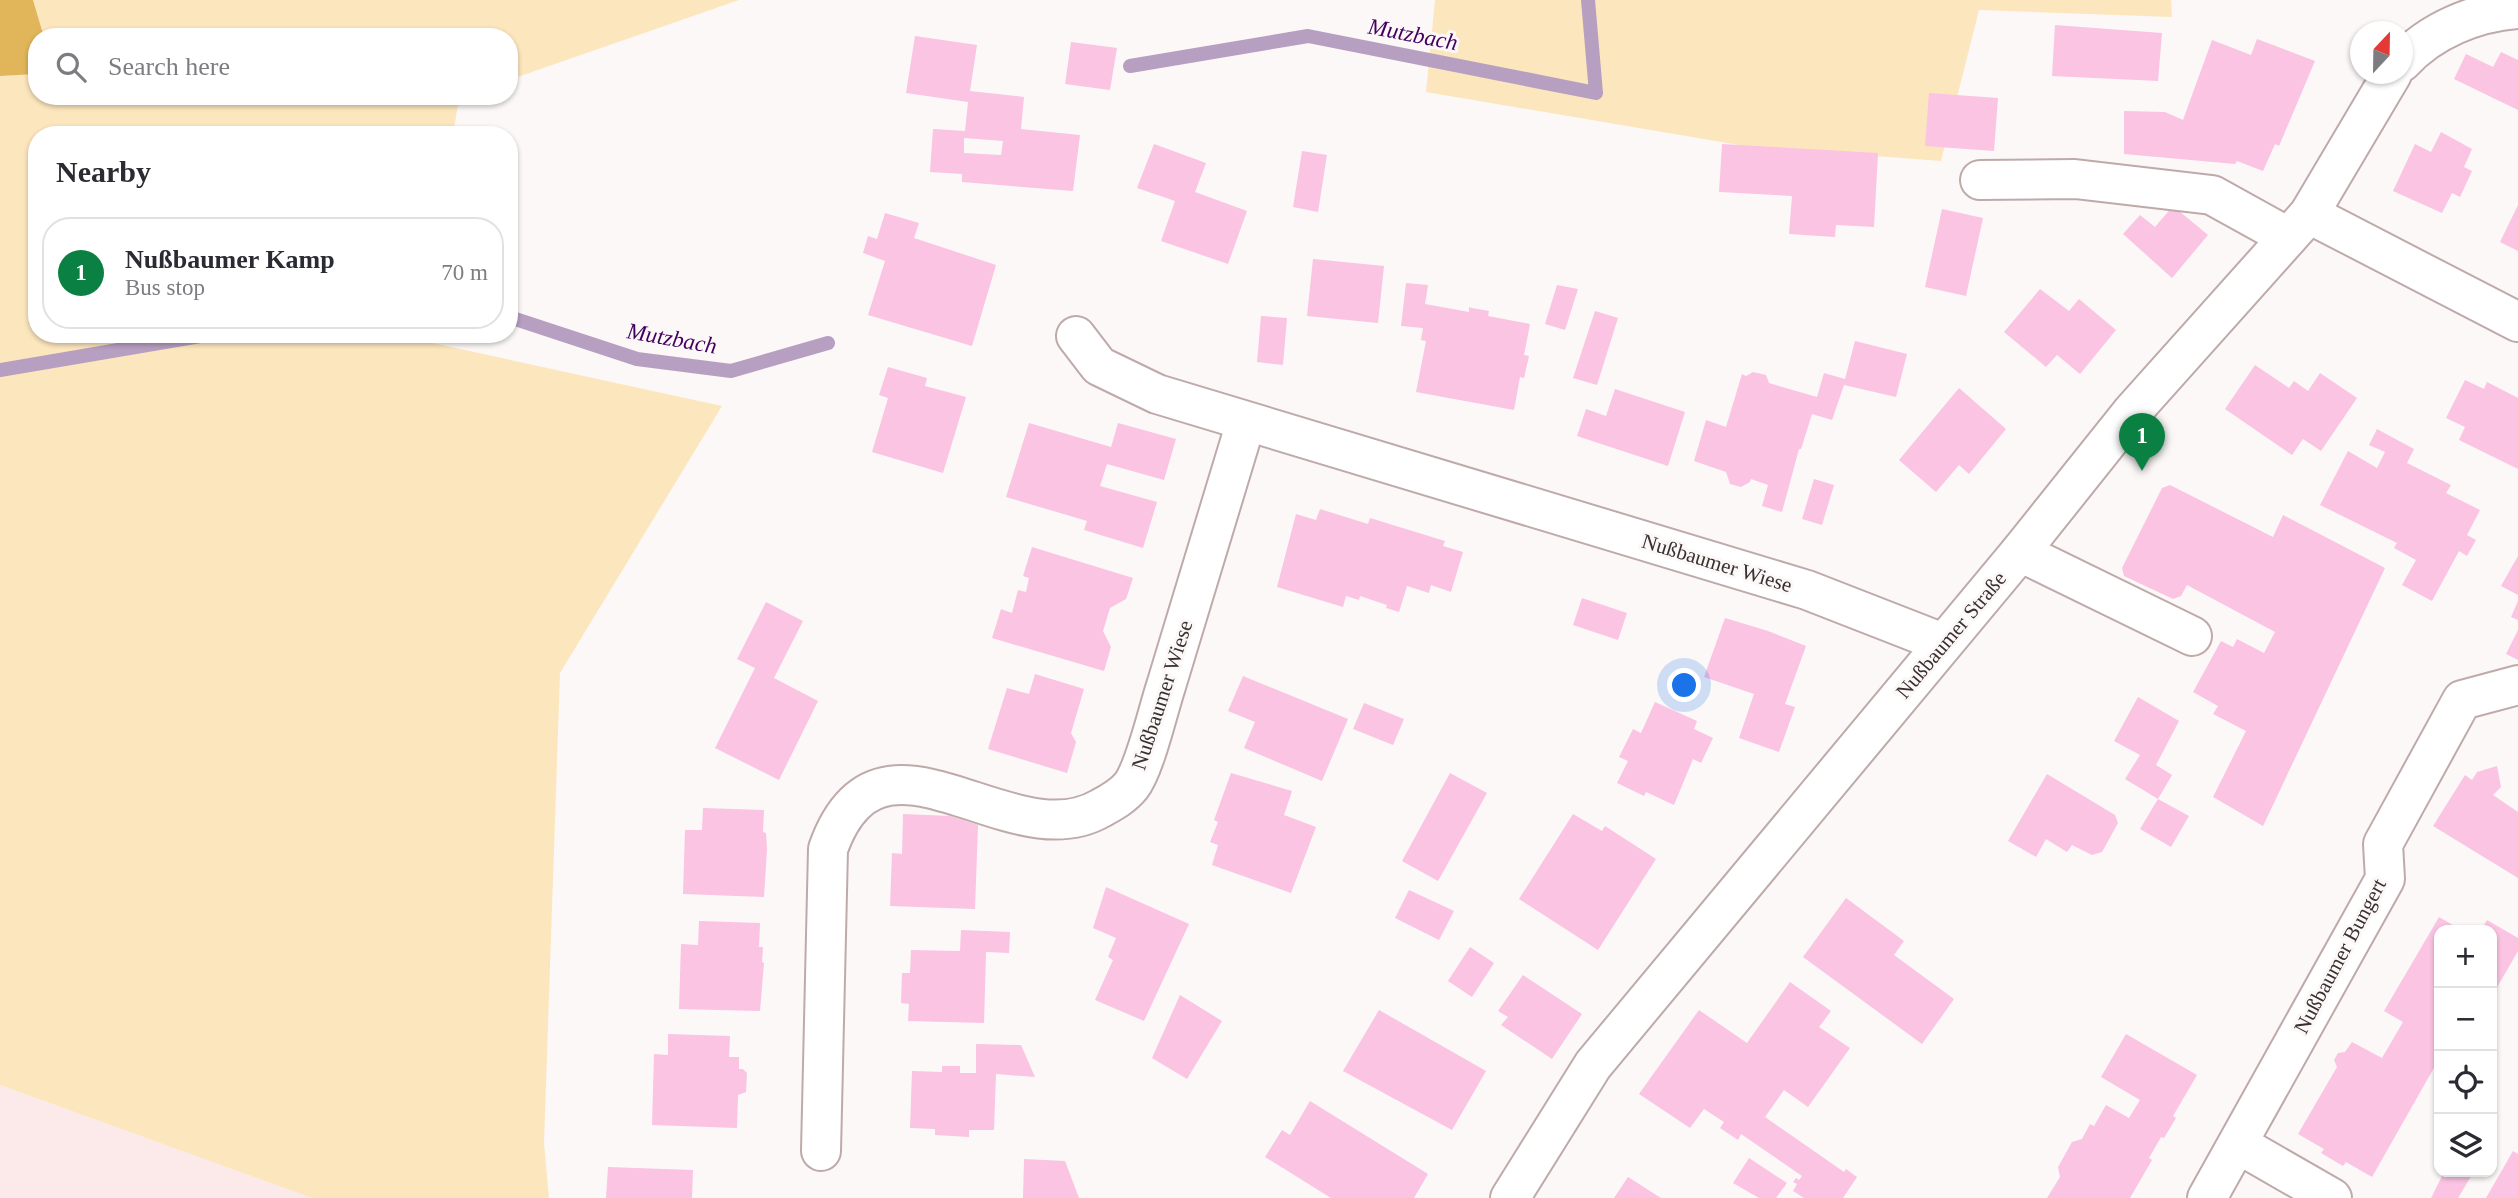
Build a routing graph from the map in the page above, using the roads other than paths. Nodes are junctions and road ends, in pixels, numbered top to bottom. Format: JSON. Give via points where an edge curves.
{"nodes":[{"id":1,"x":2518,"y":9,"type":"edge"},
{"id":2,"x":2413,"y":50,"type":"edge"},
{"id":3,"x":2386,"y":84,"type":"edge"},
{"id":4,"x":1980,"y":180,"type":"dead end"},
{"id":5,"x":2298,"y":225,"type":"junction"},
{"id":6,"x":2518,"y":322,"type":"edge"},
{"id":7,"x":1076,"y":336,"type":"dead end"},
{"id":8,"x":1246,"y":422,"type":"junction"},
{"id":9,"x":2020,"y":552,"type":"junction"},
{"id":10,"x":2192,"y":636,"type":"dead end"},
{"id":11,"x":1943,"y":643,"type":"junction"},
{"id":12,"x":2518,"y":685,"type":"edge"},
{"id":13,"x":2238,"y":1144,"type":"junction"},
{"id":14,"x":821,"y":1151,"type":"dead end"},
{"id":15,"x":1510,"y":1198,"type":"edge"},
{"id":16,"x":2207,"y":1198,"type":"edge"},
{"id":17,"x":2332,"y":1198,"type":"edge"}],
"edges":[{"from":1,"to":2,"type":"street","via":[[2472,18]]},
{"from":3,"to":5,"type":"street","name":"Nußbaumer Straße"},
{"from":4,"to":5,"type":"street","via":[[2075,179],[2213,195]]},
{"from":5,"to":6,"type":"street"},
{"from":5,"to":9,"type":"street","name":"Nußbaumer Straße","via":[[2131,413]]},
{"from":7,"to":8,"type":"street","name":"Nußbaumer Wiese","via":[[1099,366],[1157,394]]},
{"from":8,"to":11,"type":"street","name":"Nußbaumer Wiese","via":[[1807,590]]},
{"from":8,"to":14,"type":"street","name":"Nußbaumer Wiese","via":[[1131,786],[1090,815],[1065,821],[1034,819],[919,785],[897,783],[873,790],[850,807],[836,828],[828,849]]},
{"from":9,"to":10,"type":"street"},
{"from":9,"to":11,"type":"street","name":"Nußbaumer Straße"},
{"from":11,"to":15,"type":"street","name":"Nußbaumer Straße","via":[[1593,1065]]},
{"from":12,"to":13,"type":"street","name":"Nußbaumer Bungert","via":[[2462,700],[2383,844],[2385,879]]},
{"from":13,"to":16,"type":"street","name":"Nußbaumer Bungert"},
{"from":13,"to":17,"type":"street"}]}
